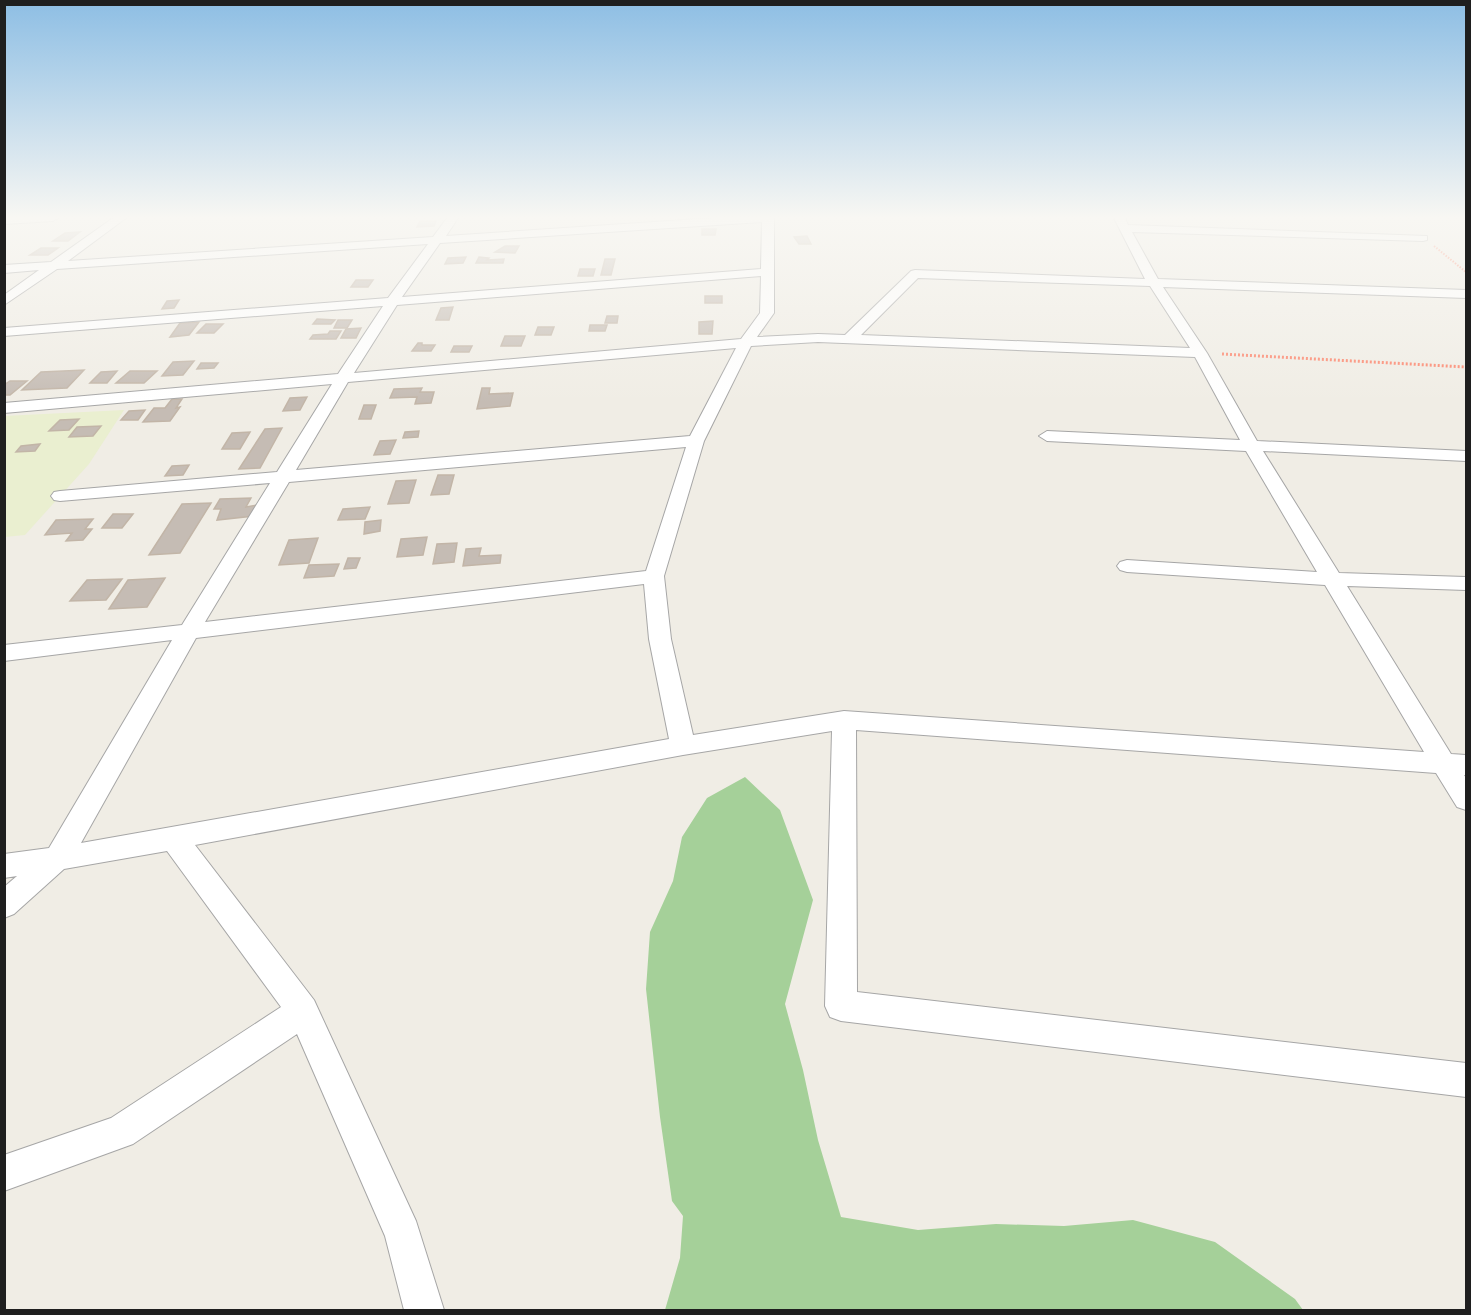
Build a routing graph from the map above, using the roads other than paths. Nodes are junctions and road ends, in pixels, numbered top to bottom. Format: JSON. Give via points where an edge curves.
{"nodes":[{"id":1,"x":34,"y":279,"type":"edge"},
{"id":2,"x":409,"y":279,"type":"edge"},
{"id":3,"x":676,"y":279,"type":"edge"},
{"id":4,"x":769,"y":279,"type":"edge"},
{"id":5,"x":910,"y":279,"type":"edge"},
{"id":6,"x":1058,"y":279,"type":"edge"},
{"id":7,"x":1152,"y":279,"type":"edge"},
{"id":8,"x":1154,"y":283,"type":"junction"},
{"id":9,"x":1467,"y":294,"type":"edge"},
{"id":10,"x":4,"y":301,"type":"edge"},
{"id":11,"x":392,"y":302,"type":"junction"},
{"id":12,"x":4,"y":332,"type":"edge"},
{"id":13,"x":849,"y":339,"type":"junction"},
{"id":14,"x":746,"y":342,"type":"junction"},
{"id":15,"x":1200,"y":353,"type":"junction"},
{"id":16,"x":343,"y":378,"type":"junction"},
{"id":17,"x":4,"y":408,"type":"edge"},
{"id":18,"x":1047,"y":436,"type":"dead end"},
{"id":19,"x":696,"y":441,"type":"junction"},
{"id":20,"x":1252,"y":447,"type":"junction"},
{"id":21,"x":1467,"y":456,"type":"edge"},
{"id":22,"x":282,"y":477,"type":"junction"},
{"id":23,"x":60,"y":496,"type":"dead end"},
{"id":24,"x":1127,"y":566,"type":"dead end"},
{"id":25,"x":654,"y":576,"type":"junction"},
{"id":26,"x":1332,"y":579,"type":"junction"},
{"id":27,"x":1467,"y":583,"type":"edge"},
{"id":28,"x":189,"y":631,"type":"junction"},
{"id":29,"x":4,"y":653,"type":"edge"},
{"id":30,"x":844,"y":720,"type":"junction"},
{"id":31,"x":683,"y":746,"type":"junction"},
{"id":32,"x":1455,"y":764,"type":"edge"},
{"id":33,"x":1467,"y":800,"type":"edge"},
{"id":34,"x":173,"y":838,"type":"junction"},
{"id":35,"x":57,"y":859,"type":"junction"},
{"id":36,"x":4,"y":866,"type":"edge"},
{"id":37,"x":4,"y":905,"type":"edge"},
{"id":38,"x":303,"y":1011,"type":"junction"},
{"id":39,"x":1467,"y":1080,"type":"edge"},
{"id":40,"x":4,"y":1173,"type":"edge"},
{"id":41,"x":424,"y":1311,"type":"edge"}],
"edges":[{"from":1,"to":10,"type":"street"},
{"from":2,"to":11,"type":"street"},
{"from":3,"to":11,"type":"street"},
{"from":4,"to":14,"type":"street","via":[[767,313]]},
{"from":5,"to":13,"type":"street"},
{"from":6,"to":8,"type":"street"},
{"from":7,"to":8,"type":"street"},
{"from":8,"to":9,"type":"street"},
{"from":8,"to":15,"type":"street"},
{"from":11,"to":12,"type":"street"},
{"from":11,"to":16,"type":"street"},
{"from":13,"to":14,"type":"street"},
{"from":13,"to":15,"type":"street"},
{"from":14,"to":16,"type":"street"},
{"from":14,"to":19,"type":"street"},
{"from":15,"to":20,"type":"street"},
{"from":16,"to":17,"type":"street"},
{"from":16,"to":22,"type":"street"},
{"from":18,"to":20,"type":"street"},
{"from":19,"to":22,"type":"street"},
{"from":19,"to":25,"type":"street"},
{"from":20,"to":21,"type":"street"},
{"from":20,"to":26,"type":"street"},
{"from":22,"to":23,"type":"street"},
{"from":22,"to":28,"type":"street"},
{"from":24,"to":26,"type":"street"},
{"from":25,"to":28,"type":"street"},
{"from":25,"to":31,"type":"street","via":[[660,639]]},
{"from":26,"to":27,"type":"street"},
{"from":26,"to":32,"type":"street"},
{"from":28,"to":29,"type":"street"},
{"from":28,"to":35,"type":"street"},
{"from":30,"to":31,"type":"street"},
{"from":30,"to":32,"type":"street"},
{"from":30,"to":39,"type":"street","via":[[841,1006]]},
{"from":31,"to":34,"type":"street"},
{"from":32,"to":33,"type":"street"},
{"from":34,"to":35,"type":"street"},
{"from":34,"to":38,"type":"street"},
{"from":35,"to":36,"type":"street"},
{"from":35,"to":37,"type":"street"},
{"from":38,"to":40,"type":"street","via":[[121,1132]]},
{"from":38,"to":41,"type":"street","via":[[403,1234]]}]}
